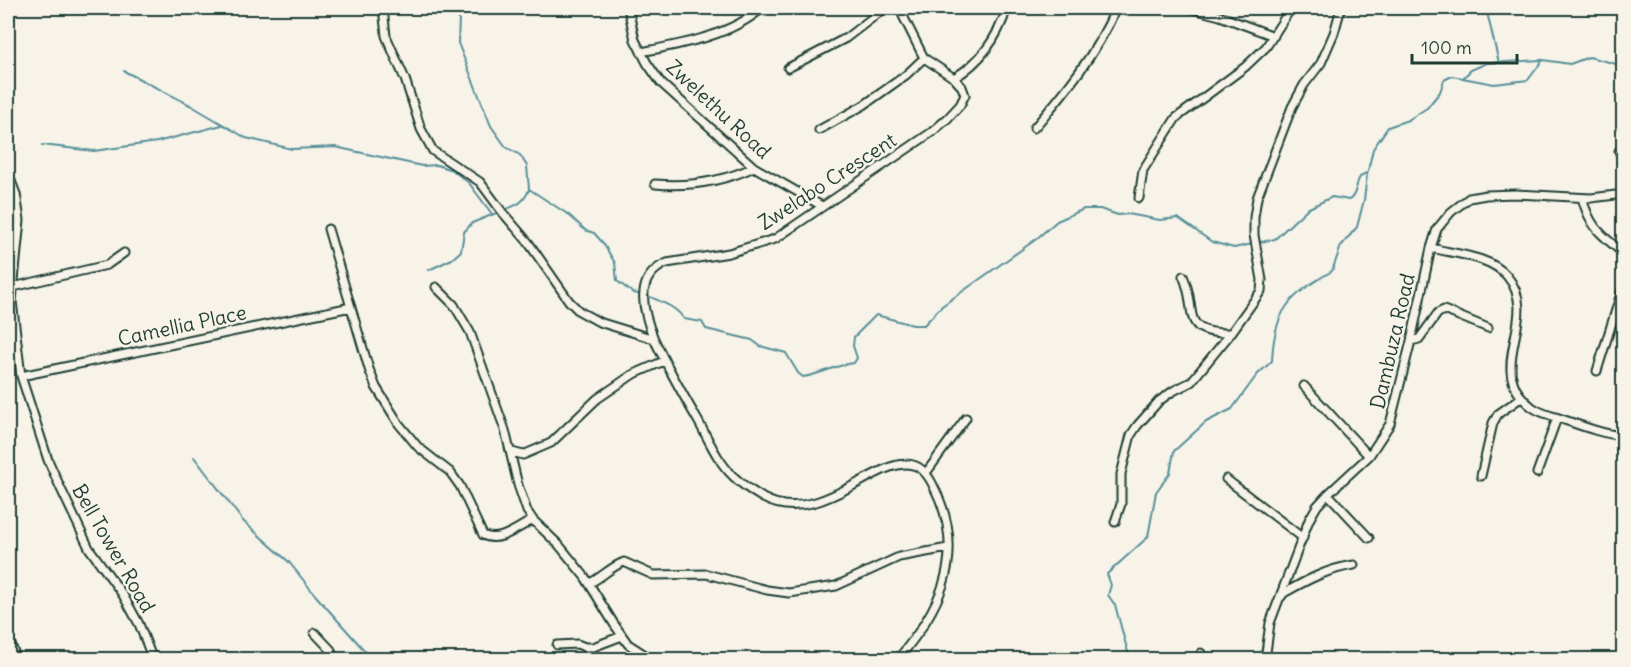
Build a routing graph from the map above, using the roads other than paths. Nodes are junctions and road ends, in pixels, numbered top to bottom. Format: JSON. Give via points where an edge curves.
{"nodes":[{"id":1,"x":383,"y":8,"type":"edge"},
{"id":2,"x":627,"y":8,"type":"edge"},
{"id":3,"x":762,"y":8,"type":"edge"},
{"id":4,"x":885,"y":8,"type":"edge"},
{"id":5,"x":899,"y":8,"type":"edge"},
{"id":6,"x":1007,"y":8,"type":"edge"},
{"id":7,"x":1116,"y":8,"type":"edge"},
{"id":8,"x":1189,"y":8,"type":"edge"},
{"id":9,"x":1291,"y":8,"type":"edge"},
{"id":10,"x":1341,"y":8,"type":"edge"},
{"id":11,"x":1274,"y":36,"type":"junction"},
{"id":12,"x":641,"y":52,"type":"junction"},
{"id":13,"x":924,"y":58,"type":"junction"},
{"id":14,"x":788,"y":68,"type":"dead end"},
{"id":15,"x":954,"y":78,"type":"junction"},
{"id":16,"x":1034,"y":128,"type":"dead end"},
{"id":17,"x":819,"y":130,"type":"dead end"},
{"id":18,"x":1619,"y":151,"type":"dead end"},
{"id":19,"x":1623,"y":160,"type":"edge"},
{"id":20,"x":754,"y":167,"type":"junction"},
{"id":21,"x":8,"y":173,"type":"edge"},
{"id":22,"x":655,"y":184,"type":"dead end"},
{"id":23,"x":1623,"y":194,"type":"edge"},
{"id":24,"x":1139,"y":198,"type":"dead end"},
{"id":25,"x":1582,"y":198,"type":"junction"},
{"id":26,"x":822,"y":206,"type":"junction"},
{"id":27,"x":328,"y":229,"type":"dead end"},
{"id":28,"x":1431,"y":248,"type":"junction"},
{"id":29,"x":124,"y":253,"type":"dead end"},
{"id":30,"x":1623,"y":254,"type":"edge"},
{"id":31,"x":1183,"y":276,"type":"dead end"},
{"id":32,"x":1623,"y":284,"type":"edge"},
{"id":33,"x":13,"y":287,"type":"junction"},
{"id":34,"x":436,"y":287,"type":"dead end"},
{"id":35,"x":351,"y":307,"type":"junction"},
{"id":36,"x":1488,"y":328,"type":"dead end"},
{"id":37,"x":1231,"y":333,"type":"junction"},
{"id":38,"x":654,"y":339,"type":"junction"},
{"id":39,"x":1411,"y":341,"type":"junction"},
{"id":40,"x":664,"y":361,"type":"junction"},
{"id":41,"x":1597,"y":370,"type":"dead end"},
{"id":42,"x":21,"y":376,"type":"junction"},
{"id":43,"x":1304,"y":386,"type":"dead end"},
{"id":44,"x":1522,"y":397,"type":"junction"},
{"id":45,"x":1557,"y":417,"type":"junction"},
{"id":46,"x":966,"y":418,"type":"dead end"},
{"id":47,"x":1623,"y":436,"type":"edge"},
{"id":48,"x":512,"y":452,"type":"junction"},
{"id":49,"x":1369,"y":456,"type":"junction"},
{"id":50,"x":926,"y":473,"type":"junction"},
{"id":51,"x":1537,"y":473,"type":"dead end"},
{"id":52,"x":1481,"y":476,"type":"dead end"},
{"id":53,"x":1226,"y":479,"type":"dead end"},
{"id":54,"x":1328,"y":494,"type":"junction"},
{"id":55,"x":533,"y":520,"type":"junction"},
{"id":56,"x":1115,"y":522,"type":"dead end"},
{"id":57,"x":1303,"y":538,"type":"junction"},
{"id":58,"x":1369,"y":538,"type":"dead end"},
{"id":59,"x":948,"y":549,"type":"junction"},
{"id":60,"x":1354,"y":566,"type":"dead end"},
{"id":61,"x":590,"y":584,"type":"junction"},
{"id":62,"x":1276,"y":604,"type":"junction"},
{"id":63,"x":315,"y":633,"type":"dead end"},
{"id":64,"x":8,"y":636,"type":"edge"},
{"id":65,"x":622,"y":636,"type":"junction"},
{"id":66,"x":557,"y":645,"type":"dead end"},
{"id":67,"x":1265,"y":659,"type":"edge"},
{"id":68,"x":17,"y":660,"type":"edge"},
{"id":69,"x":153,"y":660,"type":"edge"},
{"id":70,"x":334,"y":660,"type":"edge"},
{"id":71,"x":652,"y":660,"type":"edge"},
{"id":72,"x":897,"y":660,"type":"edge"},
{"id":73,"x":1276,"y":660,"type":"edge"}],
"edges":[{"from":1,"to":38,"type":"street","via":[[386,36],[419,125],[434,152],[480,182],[579,311],[599,322]]},
{"from":2,"to":12,"type":"street","name":"Zwelethu Road"},
{"from":3,"to":12,"type":"street","via":[[750,18],[711,35]]},
{"from":4,"to":14,"type":"street","via":[[846,38]]},
{"from":5,"to":13,"type":"street"},
{"from":6,"to":15,"type":"street","via":[[992,42],[975,63]]},
{"from":7,"to":16,"type":"street","via":[[1093,52]]},
{"from":8,"to":11,"type":"street"},
{"from":9,"to":11,"type":"street"},
{"from":10,"to":37,"type":"street","via":[[1321,63],[1292,107],[1257,198],[1254,235],[1261,291]]},
{"from":11,"to":24,"type":"street","via":[[1245,67],[1176,117],[1143,170]]},
{"from":12,"to":20,"type":"street","name":"Zwelethu Road","via":[[661,82]]},
{"from":13,"to":15,"type":"street"},
{"from":13,"to":17,"type":"street","via":[[864,105]]},
{"from":15,"to":26,"type":"street","name":"Zwelabo Crescent","via":[[965,95],[947,119]]},
{"from":18,"to":19,"type":"street"},
{"from":20,"to":22,"type":"street","via":[[719,180]]},
{"from":20,"to":26,"type":"street","name":"Zwelethu Road"},
{"from":21,"to":33,"type":"street","name":"Bell Tower Road","via":[[20,220]]},
{"from":23,"to":25,"type":"street","name":"Dambuza Road"},
{"from":25,"to":28,"type":"street","name":"Dambuza Road","via":[[1516,194],[1469,198],[1450,212],[1437,229]]},
{"from":25,"to":30,"type":"street","via":[[1594,228]]},
{"from":26,"to":38,"type":"street","name":"Zwelabo Crescent","via":[[782,234],[756,246],[668,263],[654,270],[643,298]]},
{"from":27,"to":35,"type":"street"},
{"from":28,"to":39,"type":"street","name":"Dambuza Road"},
{"from":28,"to":44,"type":"street","via":[[1493,264],[1515,288],[1520,305],[1510,363],[1511,376]]},
{"from":29,"to":33,"type":"street","via":[[107,265]]},
{"from":31,"to":37,"type":"street","via":[[1197,326],[1209,333]]},
{"from":32,"to":41,"type":"street"},
{"from":33,"to":42,"type":"street","name":"Bell Tower Road"},
{"from":34,"to":48,"type":"street","via":[[454,305],[470,332]]},
{"from":35,"to":42,"type":"street","name":"Camellia Place"},
{"from":35,"to":55,"type":"street","via":[[369,369],[383,400],[418,447],[450,472],[483,535],[490,539],[499,537]]},
{"from":36,"to":39,"type":"street","via":[[1444,310],[1419,339]]},
{"from":37,"to":56,"type":"street","via":[[1191,382],[1159,401],[1131,435],[1121,474],[1122,504]]},
{"from":38,"to":40,"type":"street","name":"Zwelabo Crescent"},
{"from":39,"to":49,"type":"street","name":"Dambuza Road","via":[[1390,424]]},
{"from":40,"to":48,"type":"street","via":[[632,375],[597,399],[551,444],[522,455]]},
{"from":40,"to":50,"type":"street","name":"Zwelabo Crescent","via":[[719,459],[734,477],[763,498],[793,505],[824,500],[896,463],[916,466]]},
{"from":42,"to":69,"type":"street","name":"Bell Tower Road","via":[[48,460],[70,509],[89,548],[139,624]]},
{"from":43,"to":49,"type":"street"},
{"from":44,"to":45,"type":"street","via":[[1533,408]]},
{"from":44,"to":52,"type":"street","via":[[1498,414],[1493,423]]},
{"from":45,"to":47,"type":"street","via":[[1597,432]]},
{"from":45,"to":51,"type":"street"},
{"from":46,"to":50,"type":"street"},
{"from":48,"to":55,"type":"street","via":[[523,500]]},
{"from":49,"to":54,"type":"street","name":"Dambuza Road"},
{"from":50,"to":59,"type":"street","via":[[942,506]]},
{"from":53,"to":57,"type":"street"},
{"from":54,"to":57,"type":"street","name":"Dambuza Road","via":[[1317,506]]},
{"from":54,"to":58,"type":"street"},
{"from":55,"to":61,"type":"street"},
{"from":57,"to":62,"type":"street","name":"Dambuza Road"},
{"from":59,"to":61,"type":"street","via":[[899,557],[836,586],[789,593],[706,574],[654,575],[624,562]]},
{"from":59,"to":72,"type":"street","via":[[944,585],[936,604]]},
{"from":60,"to":62,"type":"street","via":[[1319,574],[1284,593]]},
{"from":61,"to":65,"type":"street"},
{"from":62,"to":67,"type":"street","name":"Dambuza Road","via":[[1269,623]]},
{"from":63,"to":70,"type":"street","via":[[331,650]]},
{"from":64,"to":68,"type":"street"},
{"from":65,"to":66,"type":"street","via":[[593,647]]},
{"from":65,"to":71,"type":"street"},
{"from":67,"to":73,"type":"street"}]}
